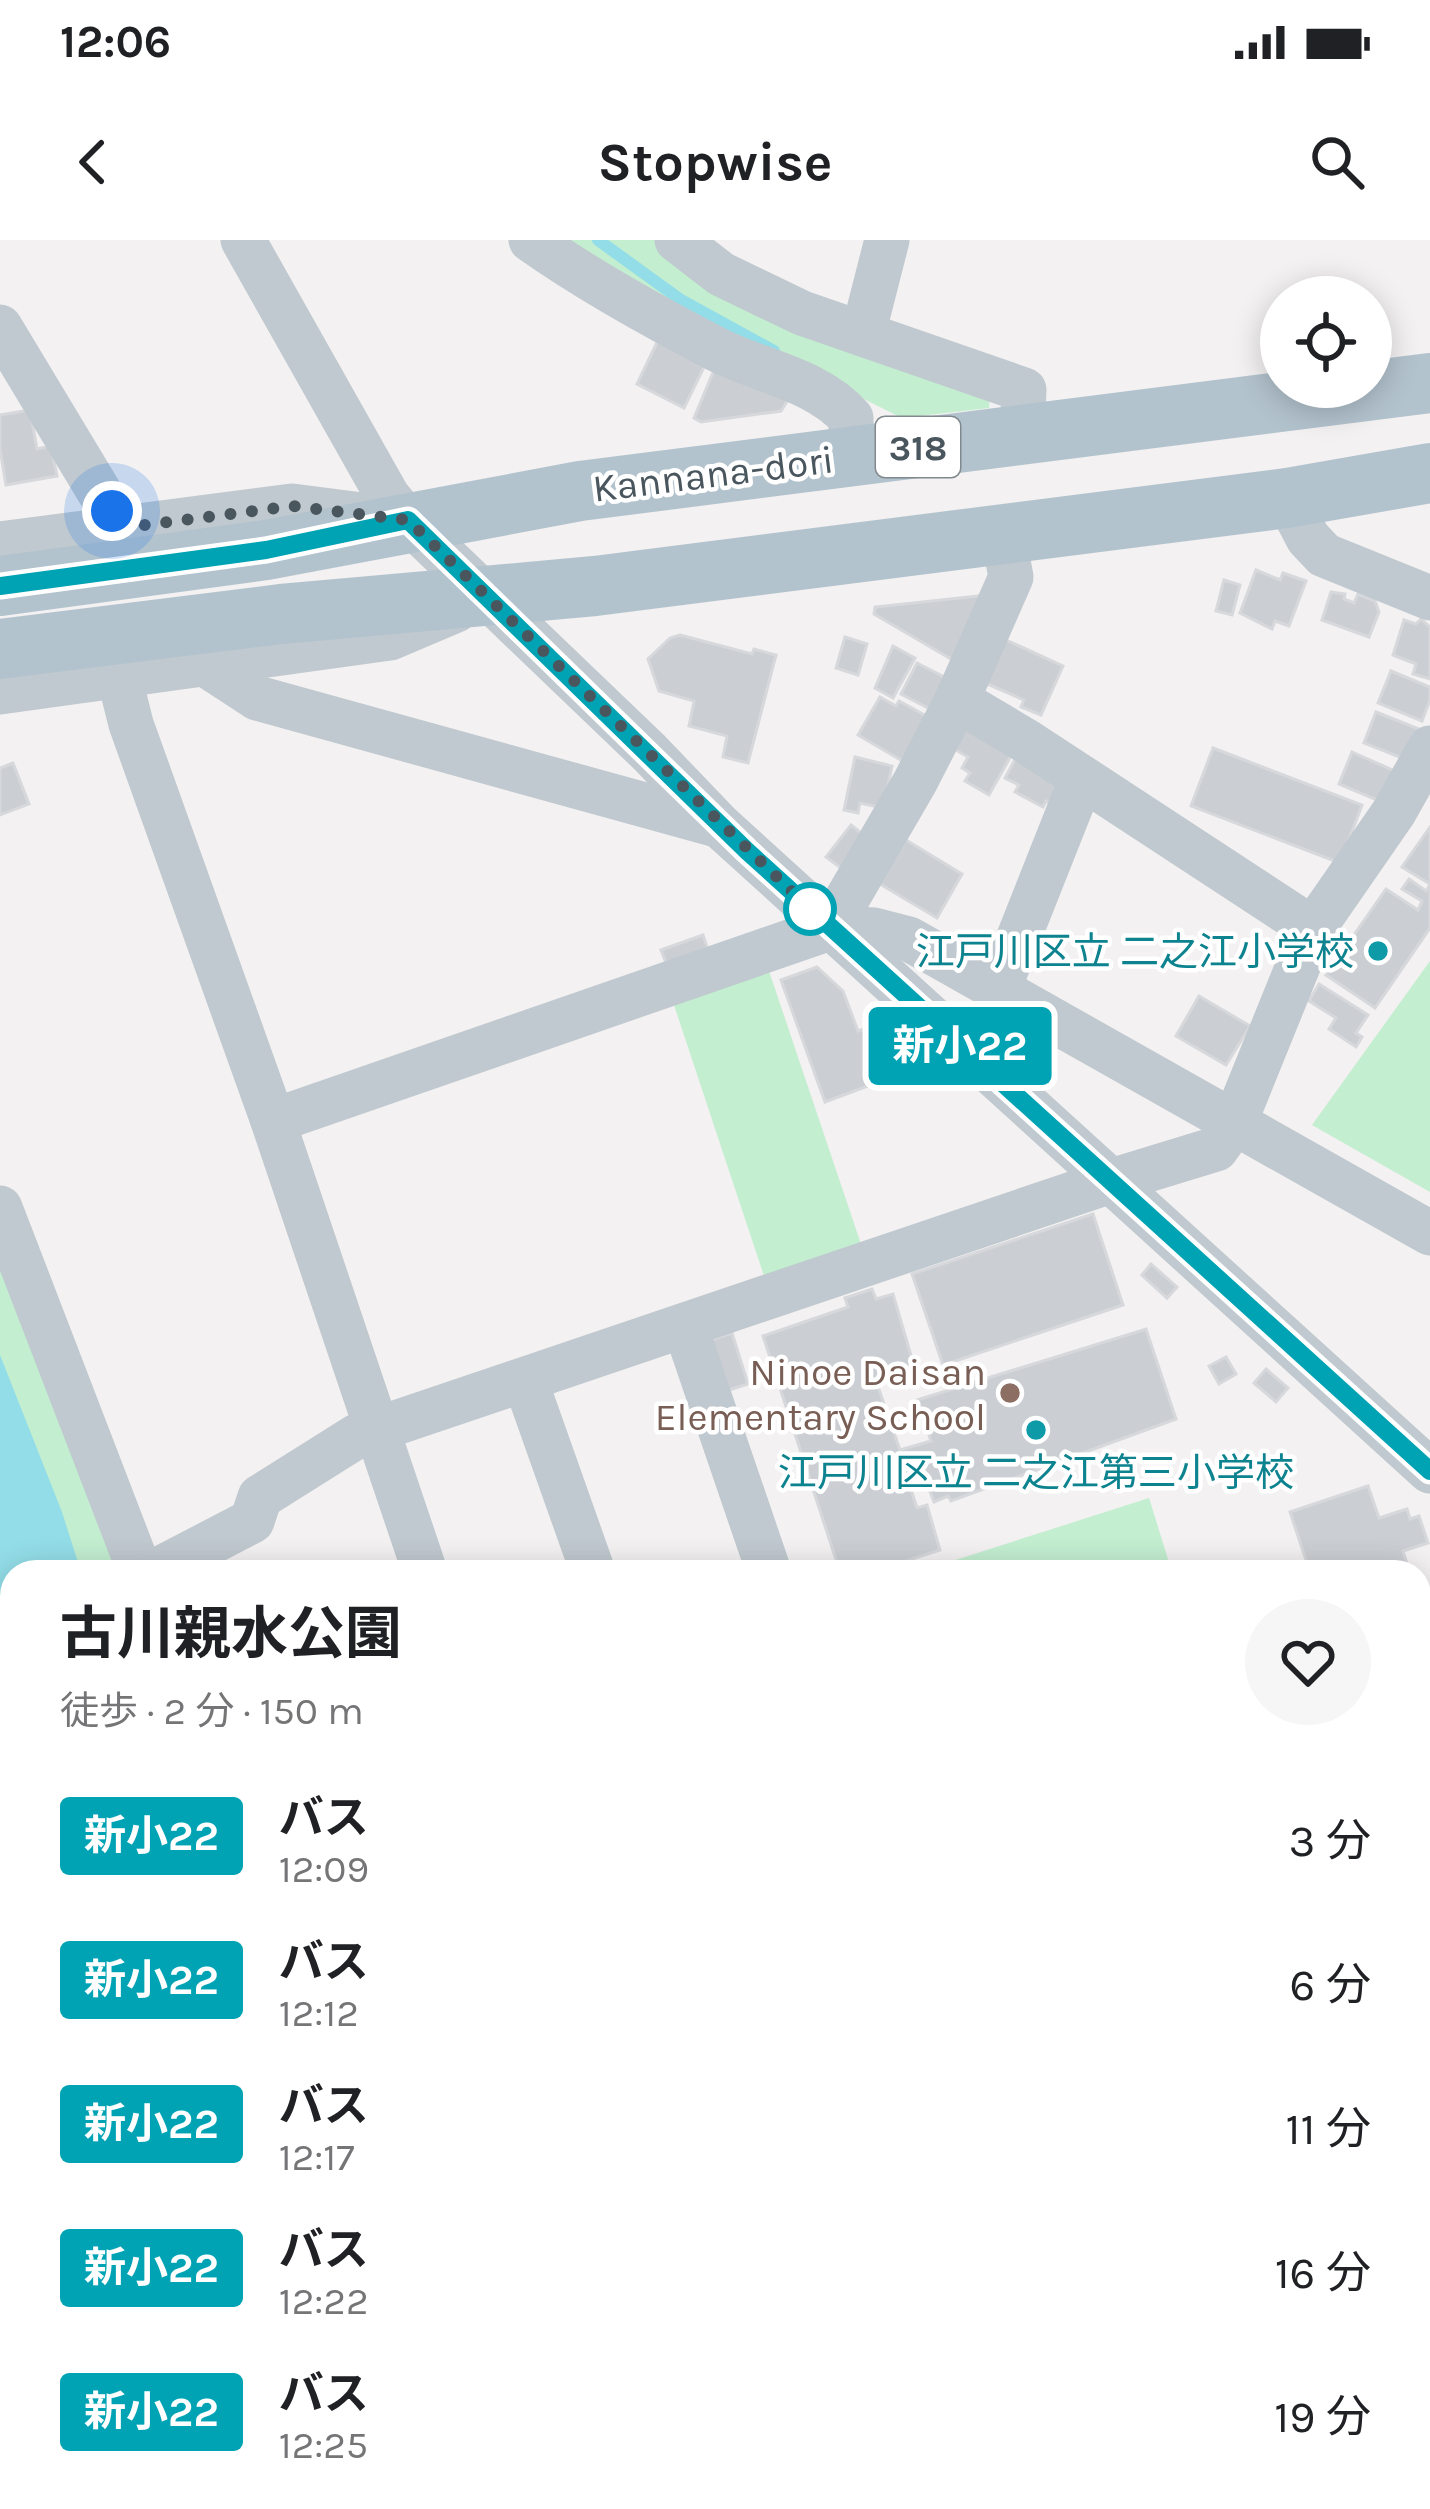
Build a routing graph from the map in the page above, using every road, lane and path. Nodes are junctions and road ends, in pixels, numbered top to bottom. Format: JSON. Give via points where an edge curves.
{"nodes":[{"id":1,"x":244,"y":240,"type":"edge"},
{"id":2,"x":531,"y":240,"type":"edge"},
{"id":3,"x":676,"y":240,"type":"edge"},
{"id":4,"x":887,"y":240,"type":"edge"},
{"id":5,"x":0,"y":327,"type":"edge"},
{"id":6,"x":863,"y":334,"type":"junction"},
{"id":7,"x":1430,"y":383,"type":"edge"},
{"id":8,"x":1022,"y":434,"type":"junction"},
{"id":9,"x":851,"y":455,"type":"junction"},
{"id":10,"x":1430,"y":473,"type":"edge"},
{"id":11,"x":1287,"y":498,"type":"junction"},
{"id":12,"x":408,"y":520,"type":"junction"},
{"id":13,"x":121,"y":528,"type":"junction"},
{"id":14,"x":1003,"y":534,"type":"junction"},
{"id":15,"x":0,"y":544,"type":"edge"},
{"id":16,"x":0,"y":586,"type":"edge"},
{"id":17,"x":486,"y":598,"type":"junction"},
{"id":18,"x":1430,"y":598,"type":"edge"},
{"id":19,"x":0,"y":649,"type":"edge"},
{"id":20,"x":208,"y":666,"type":"junction"},
{"id":21,"x":119,"y":676,"type":"junction"},
{"id":22,"x":0,"y":692,"type":"edge"},
{"id":23,"x":957,"y":700,"type":"junction"},
{"id":24,"x":1430,"y":748,"type":"edge"},
{"id":25,"x":1082,"y":778,"type":"junction"},
{"id":26,"x":720,"y":826,"type":"junction"},
{"id":27,"x":830,"y":928,"type":"junction"},
{"id":28,"x":1313,"y":929,"type":"junction"},
{"id":29,"x":998,"y":990,"type":"junction"},
{"id":30,"x":273,"y":1121,"type":"junction"},
{"id":31,"x":1234,"y":1124,"type":"junction"},
{"id":32,"x":1108,"y":1182,"type":"junction"},
{"id":33,"x":0,"y":1208,"type":"edge"},
{"id":34,"x":1430,"y":1233,"type":"edge"},
{"id":35,"x":685,"y":1326,"type":"junction"},
{"id":36,"x":525,"y":1380,"type":"junction"},
{"id":37,"x":378,"y":1430,"type":"junction"},
{"id":38,"x":1430,"y":1471,"type":"edge"},
{"id":39,"x":135,"y":1560,"type":"edge"},
{"id":40,"x":177,"y":1560,"type":"edge"},
{"id":41,"x":420,"y":1560,"type":"edge"},
{"id":42,"x":589,"y":1560,"type":"edge"},
{"id":43,"x":765,"y":1560,"type":"edge"}],
"edges":[{"from":1,"to":12,"type":"street"},
{"from":2,"to":9,"type":"street","via":[[691,335],[841,407],[850,418]]},
{"from":3,"to":6,"type":"street","via":[[722,274]]},
{"from":4,"to":6,"type":"street"},
{"from":5,"to":13,"type":"street"},
{"from":6,"to":8,"type":"street","via":[[1024,389]]},
{"from":7,"to":8,"type":"main road","name":"Kannana-dori","number":"318"},
{"from":8,"to":9,"type":"main road","name":"Kannana-dori","number":"318"},
{"from":9,"to":12,"type":"main road","name":"Kannana-dori","number":"318"},
{"from":10,"to":11,"type":"main road"},
{"from":11,"to":14,"type":"main road"},
{"from":11,"to":18,"type":"street","via":[[1324,555]]},
{"from":12,"to":13,"type":"street","via":[[292,506]]},
{"from":12,"to":16,"type":"main road","name":"Kannana-dori","number":"318","via":[[266,550]]},
{"from":12,"to":17,"type":"street"},
{"from":13,"to":15,"type":"street"},
{"from":14,"to":17,"type":"main road"},
{"from":14,"to":23,"type":"street","via":[[1011,577]]},
{"from":17,"to":19,"type":"main road"},
{"from":17,"to":20,"type":"street","via":[[390,638]]},
{"from":17,"to":26,"type":"street"},
{"from":20,"to":21,"type":"street"},
{"from":20,"to":26,"type":"street","via":[[257,698]]},
{"from":21,"to":22,"type":"street"},
{"from":21,"to":30,"type":"street"},
{"from":23,"to":25,"type":"street"},
{"from":23,"to":27,"type":"street"},
{"from":24,"to":28,"type":"street"},
{"from":25,"to":28,"type":"street"},
{"from":25,"to":29,"type":"street"},
{"from":26,"to":27,"type":"street"},
{"from":27,"to":29,"type":"street","via":[[909,939]]},
{"from":27,"to":30,"type":"street"},
{"from":27,"to":32,"type":"street"},
{"from":28,"to":31,"type":"street"},
{"from":29,"to":31,"type":"street"},
{"from":30,"to":37,"type":"street"},
{"from":31,"to":32,"type":"street","via":[[1216,1149]]},
{"from":31,"to":34,"type":"street"},
{"from":32,"to":35,"type":"street"},
{"from":32,"to":38,"type":"street"},
{"from":33,"to":39,"type":"street"},
{"from":35,"to":36,"type":"street"},
{"from":35,"to":43,"type":"street"},
{"from":36,"to":37,"type":"street"},
{"from":36,"to":42,"type":"street"},
{"from":37,"to":40,"type":"street","via":[[260,1497],[252,1521]]},
{"from":37,"to":41,"type":"street"}]}
